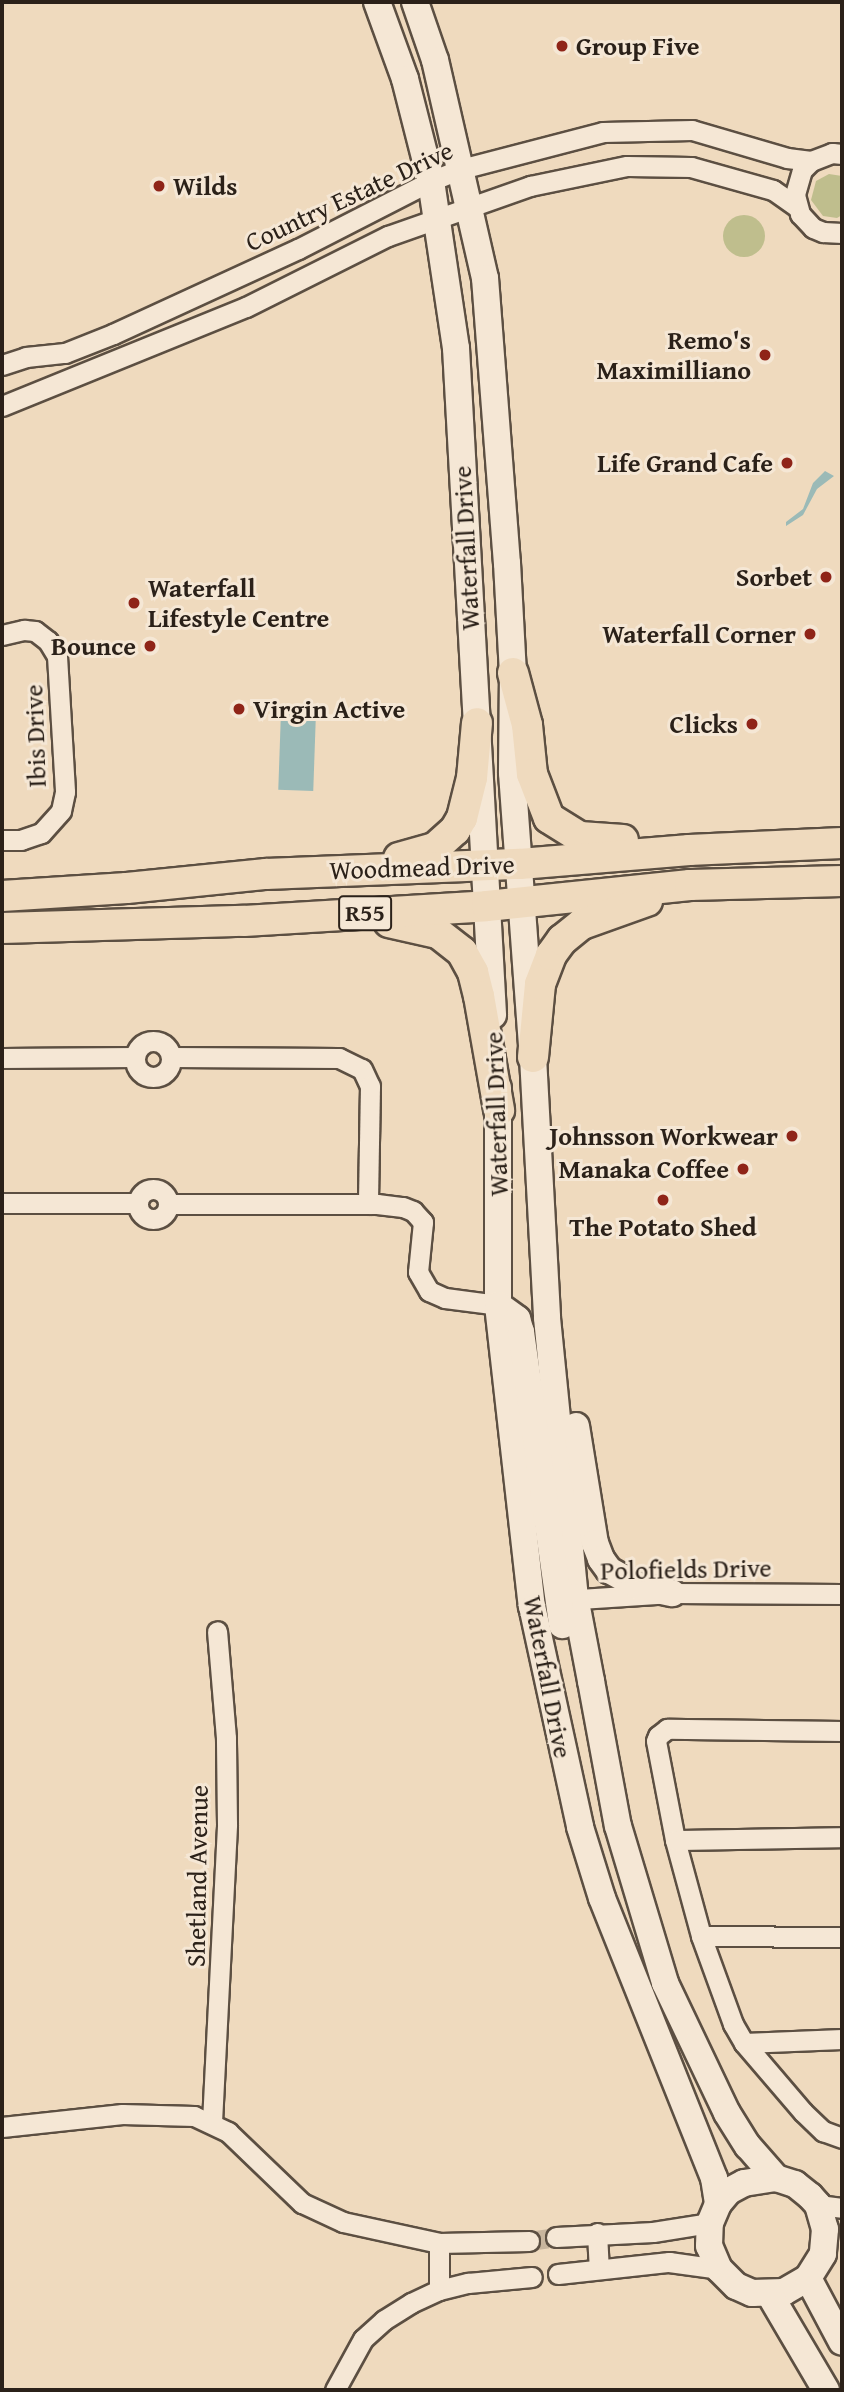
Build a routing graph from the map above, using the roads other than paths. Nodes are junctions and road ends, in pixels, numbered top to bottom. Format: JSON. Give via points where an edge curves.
{"nodes":[{"id":1,"x":377,"y":2,"type":"edge"},
{"id":2,"x":415,"y":2,"type":"edge"},
{"id":3,"x":842,"y":154,"type":"edge"},
{"id":4,"x":811,"y":161,"type":"junction"},
{"id":5,"x":461,"y":169,"type":"junction"},
{"id":6,"x":431,"y":181,"type":"junction"},
{"id":7,"x":471,"y":207,"type":"junction"},
{"id":8,"x":797,"y":207,"type":"junction"},
{"id":9,"x":436,"y":219,"type":"junction"},
{"id":10,"x":842,"y":233,"type":"edge"},
{"id":11,"x":2,"y":365,"type":"edge"},
{"id":12,"x":6,"y":404,"type":"edge"},
{"id":13,"x":2,"y":635,"type":"edge"},
{"id":14,"x":513,"y":673,"type":"junction"},
{"id":15,"x":477,"y":723,"type":"junction"},
{"id":16,"x":2,"y":840,"type":"edge"},
{"id":17,"x":842,"y":843,"type":"edge"},
{"id":18,"x":690,"y":850,"type":"junction"},
{"id":19,"x":520,"y":864,"type":"junction"},
{"id":20,"x":484,"y":865,"type":"junction"},
{"id":21,"x":266,"y":874,"type":"junction"},
{"id":22,"x":842,"y":881,"type":"edge"},
{"id":23,"x":690,"y":886,"type":"junction"},
{"id":24,"x":2,"y":896,"type":"edge"},
{"id":25,"x":522,"y":901,"type":"junction"},
{"id":26,"x":487,"y":905,"type":"junction"},
{"id":27,"x":244,"y":921,"type":"junction"},
{"id":28,"x":2,"y":928,"type":"edge"},
{"id":29,"x":533,"y":1057,"type":"junction"},
{"id":30,"x":2,"y":1058,"type":"edge"},
{"id":31,"x":499,"y":1110,"type":"junction"},
{"id":32,"x":2,"y":1203,"type":"edge"},
{"id":33,"x":368,"y":1204,"type":"junction"},
{"id":34,"x":498,"y":1305,"type":"junction"},
{"id":35,"x":547,"y":1318,"type":"junction"},
{"id":36,"x":672,"y":1593,"type":"junction"},
{"id":37,"x":842,"y":1594,"type":"edge"},
{"id":38,"x":555,"y":1601,"type":"junction"},
{"id":39,"x":217,"y":1632,"type":"dead end"},
{"id":40,"x":842,"y":1731,"type":"edge"},
{"id":41,"x":842,"y":1837,"type":"edge"},
{"id":42,"x":676,"y":1840,"type":"junction"},
{"id":43,"x":701,"y":1936,"type":"junction"},
{"id":44,"x":842,"y":1937,"type":"edge"},
{"id":45,"x":842,"y":2039,"type":"edge"},
{"id":46,"x":744,"y":2043,"type":"junction"},
{"id":47,"x":212,"y":2122,"type":"junction"},
{"id":48,"x":2,"y":2127,"type":"edge"},
{"id":49,"x":842,"y":2138,"type":"edge"},
{"id":50,"x":776,"y":2178,"type":"junction"},
{"id":51,"x":830,"y":2207,"type":"edge"},
{"id":52,"x":714,"y":2213,"type":"junction"},
{"id":53,"x":597,"y":2233,"type":"junction"},
{"id":54,"x":556,"y":2236,"type":"tunnel mouth"},
{"id":55,"x":529,"y":2241,"type":"tunnel mouth"},
{"id":56,"x":439,"y":2243,"type":"junction"},
{"id":57,"x":833,"y":2252,"type":"edge"},
{"id":58,"x":599,"y":2268,"type":"junction"},
{"id":59,"x":719,"y":2269,"type":"junction"},
{"id":60,"x":558,"y":2274,"type":"dead end"},
{"id":61,"x":532,"y":2277,"type":"dead end"},
{"id":62,"x":808,"y":2278,"type":"junction"},
{"id":63,"x":439,"y":2290,"type":"junction"},
{"id":64,"x":770,"y":2295,"type":"junction"},
{"id":65,"x":842,"y":2342,"type":"edge"},
{"id":66,"x":335,"y":2390,"type":"edge"},
{"id":67,"x":826,"y":2390,"type":"edge"}],
"edges":[{"from":1,"to":6,"type":"main road","name":"Waterfall Drive","via":[[405,79]]},
{"from":2,"to":5,"type":"main road","name":"Waterfall Drive","via":[[435,60]]},
{"from":3,"to":4,"type":"street"},
{"from":4,"to":5,"type":"street","name":"Country Estate Drive","via":[[692,130],[654,128],[603,132]]},
{"from":4,"to":8,"type":"street","via":[[796,182]]},
{"from":5,"to":6,"type":"street","name":"Country Estate Drive"},
{"from":5,"to":7,"type":"main road","name":"Waterfall Drive"},
{"from":6,"to":9,"type":"main road","name":"Waterfall Drive"},
{"from":6,"to":11,"type":"street","name":"Country Estate Drive","via":[[298,249],[113,334],[65,353]]},
{"from":7,"to":8,"type":"street","name":"Country Estate Drive","via":[[540,183],[650,165],[721,174],[773,190]]},
{"from":7,"to":9,"type":"street","name":"Country Estate Drive"},
{"from":7,"to":14,"type":"main road","name":"Waterfall Drive","via":[[489,319]]},
{"from":8,"to":10,"type":"street","name":"Country Estate Drive","via":[[813,228]]},
{"from":9,"to":12,"type":"street","name":"Country Estate Drive","via":[[388,236],[246,307]]},
{"from":9,"to":15,"type":"main road","name":"Waterfall Drive","via":[[456,348]]},
{"from":13,"to":16,"type":"street","name":"Ibis Drive","via":[[35,631],[57,656],[65,792],[61,811],[41,833]]},
{"from":14,"to":18,"type":"main road","via":[[527,725],[532,774],[549,818],[580,837],[636,840]]},
{"from":14,"to":19,"type":"main road","name":"Waterfall Drive","via":[[512,773]]},
{"from":15,"to":20,"type":"main road","name":"Waterfall Drive"},
{"from":15,"to":21,"type":"main road","via":[[461,818],[435,848],[413,856]]},
{"from":17,"to":18,"type":"main road","name":"Woodmead Drive","number":"R55"},
{"from":18,"to":19,"type":"main road","name":"Woodmead Drive","number":"R55"},
{"from":19,"to":20,"type":"main road","name":"Woodmead Drive","number":"R55"},
{"from":19,"to":25,"type":"main road","name":"Waterfall Drive"},
{"from":20,"to":21,"type":"main road","name":"Woodmead Drive","number":"R55"},
{"from":20,"to":26,"type":"main road","name":"Waterfall Drive"},
{"from":21,"to":24,"type":"main road","name":"Woodmead Drive","number":"R55"},
{"from":22,"to":23,"type":"main road","name":"Woodmead Drive","number":"R55"},
{"from":23,"to":25,"type":"main road","name":"Woodmead Drive","number":"R55"},
{"from":23,"to":29,"type":"main road","via":[[598,917],[562,940],[544,967]]},
{"from":25,"to":26,"type":"main road","name":"Woodmead Drive","number":"R55"},
{"from":25,"to":29,"type":"main road","name":"Waterfall Drive"},
{"from":26,"to":27,"type":"main road","name":"Woodmead Drive","number":"R55"},
{"from":26,"to":31,"type":"main road","name":"Waterfall Drive"},
{"from":27,"to":28,"type":"main road","name":"Woodmead Drive","number":"R55"},
{"from":27,"to":31,"type":"main road","via":[[367,918],[418,926],[450,940],[473,972]]},
{"from":29,"to":35,"type":"main road","name":"Waterfall Drive"},
{"from":30,"to":33,"type":"street","via":[[135,1058],[141,1073],[149,1077],[165,1073],[171,1058],[338,1058],[362,1069],[370,1086]]},
{"from":31,"to":34,"type":"main road","name":"Waterfall Drive"},
{"from":32,"to":33,"type":"street","via":[[138,1203],[140,1211],[153,1219],[161,1217],[169,1204]]},
{"from":33,"to":34,"type":"street","via":[[403,1207],[419,1216],[424,1228],[418,1272],[429,1291],[445,1298]]},
{"from":34,"to":38,"type":"main road","name":"Waterfall Drive"},
{"from":35,"to":36,"type":"main road","via":[[561,1343],[601,1559],[609,1570],[638,1586]]},
{"from":35,"to":38,"type":"main road","name":"Waterfall Drive"},
{"from":36,"to":37,"type":"street","name":"Polofields Drive"},
{"from":36,"to":38,"type":"street","name":"Polofields Drive"},
{"from":38,"to":50,"type":"main road","name":"Waterfall Drive","via":[[665,1983],[727,2112]]},
{"from":38,"to":52,"type":"main road","name":"Waterfall Drive","via":[[580,1827],[607,1910],[705,2154]]},
{"from":39,"to":47,"type":"street","name":"Shetland Avenue","via":[[227,1824]]},
{"from":40,"to":42,"type":"street","via":[[662,1731],[656,1741]]},
{"from":41,"to":42,"type":"street"},
{"from":42,"to":43,"type":"street"},
{"from":43,"to":44,"type":"street"},
{"from":43,"to":46,"type":"street"},
{"from":45,"to":46,"type":"street"},
{"from":46,"to":49,"type":"street","via":[[803,2112],[823,2131]]},
{"from":47,"to":48,"type":"street","via":[[194,2116],[122,2114]]},
{"from":47,"to":56,"type":"street","via":[[310,2207],[343,2222]]},
{"from":50,"to":51,"type":"main road","via":[[795,2184]]},
{"from":50,"to":52,"type":"main road","via":[[744,2183],[729,2192]]},
{"from":51,"to":57,"type":"main road","via":[[825,2229]]},
{"from":52,"to":53,"type":"street","via":[[653,2232]]},
{"from":52,"to":59,"type":"main road","via":[[709,2246]]},
{"from":53,"to":54,"type":"street"},
{"from":53,"to":58,"type":"street"},
{"from":55,"to":56,"type":"street"},
{"from":56,"to":63,"type":"street"},
{"from":57,"to":62,"type":"main road"},
{"from":58,"to":59,"type":"street","via":[[669,2262]]},
{"from":58,"to":60,"type":"street"},
{"from":59,"to":64,"type":"main road","via":[[736,2286]]},
{"from":61,"to":63,"type":"street"},
{"from":62,"to":64,"type":"main road"},
{"from":62,"to":65,"type":"main road"},
{"from":63,"to":66,"type":"street","via":[[371,2330]]},
{"from":64,"to":67,"type":"main road"}]}
